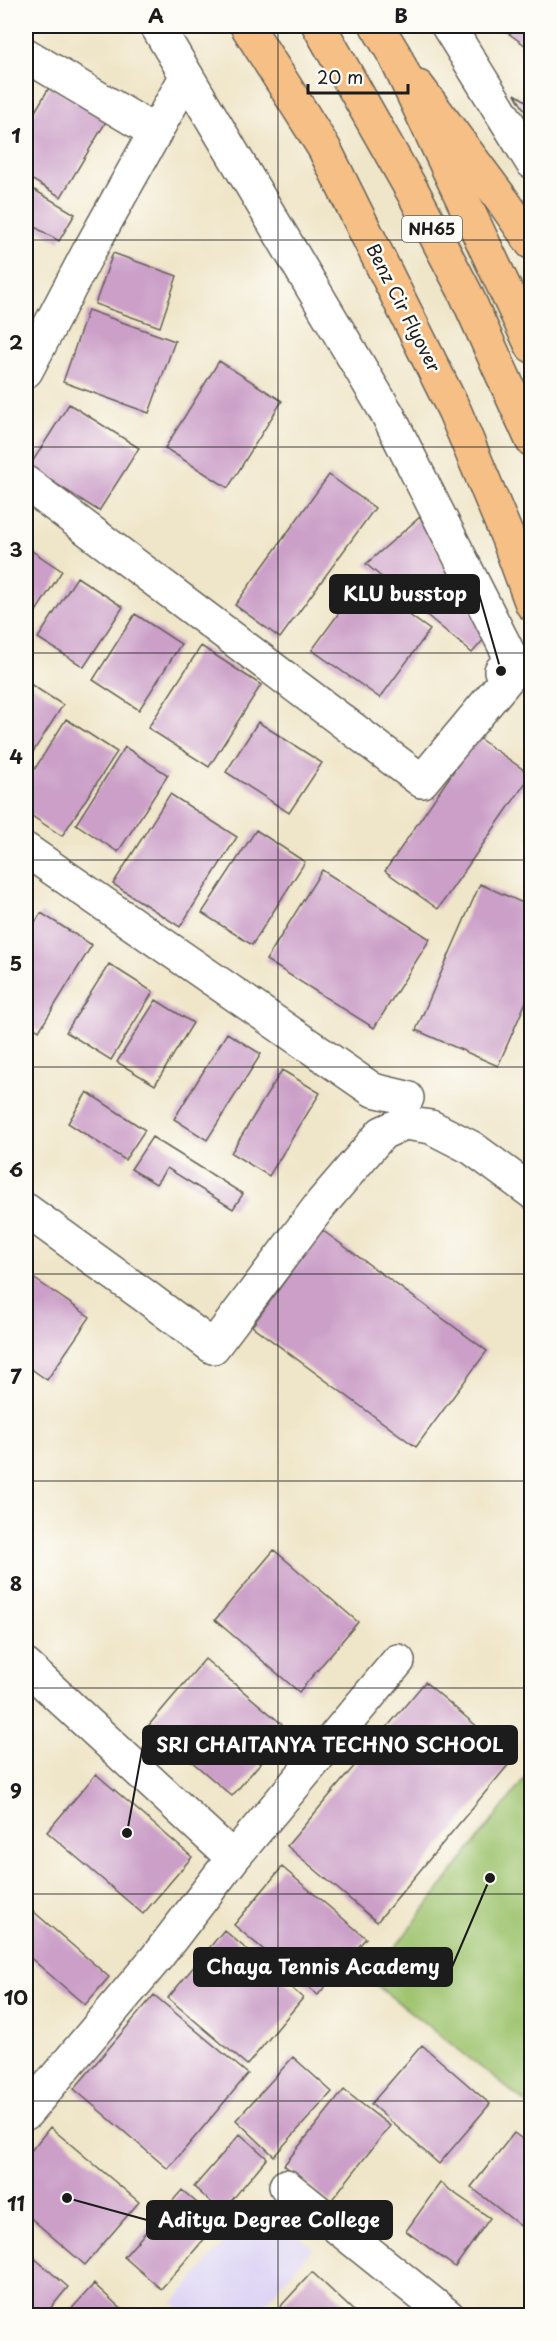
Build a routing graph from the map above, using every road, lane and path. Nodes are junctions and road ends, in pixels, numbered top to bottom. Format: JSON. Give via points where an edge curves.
{"nodes":[{"id":1,"x":157,"y":26,"type":"edge"},
{"id":2,"x":247,"y":26,"type":"edge"},
{"id":3,"x":319,"y":26,"type":"edge"},
{"id":4,"x":377,"y":26,"type":"edge"},
{"id":5,"x":448,"y":26,"type":"edge"},
{"id":6,"x":394,"y":54,"type":"junction"},
{"id":7,"x":26,"y":55,"type":"edge"},
{"id":8,"x":186,"y":77,"type":"junction"},
{"id":9,"x":155,"y":132,"type":"junction"},
{"id":10,"x":531,"y":162,"type":"edge"},
{"id":11,"x":531,"y":243,"type":"edge"},
{"id":12,"x":531,"y":346,"type":"edge"},
{"id":13,"x":26,"y":371,"type":"edge"},
{"id":14,"x":531,"y":440,"type":"edge"},
{"id":15,"x":26,"y":483,"type":"edge"},
{"id":16,"x":531,"y":604,"type":"edge"},
{"id":17,"x":26,"y":850,"type":"edge"},
{"id":18,"x":407,"y":1098,"type":"dead end"},
{"id":19,"x":531,"y":1192,"type":"edge"},
{"id":20,"x":26,"y":1210,"type":"edge"},
{"id":21,"x":398,"y":1661,"type":"dead end"},
{"id":22,"x":26,"y":1666,"type":"edge"},
{"id":23,"x":233,"y":1858,"type":"junction"},
{"id":24,"x":26,"y":2114,"type":"edge"},
{"id":25,"x":286,"y":2186,"type":"dead end"},
{"id":26,"x":448,"y":2316,"type":"edge"}],
"edges":[{"from":1,"to":8,"type":"street"},
{"from":2,"to":16,"type":"main road","name":"Benz Cir Flyover","via":[[324,148],[455,412]]},
{"from":3,"to":14,"type":"main road","number":"NH65","via":[[465,292]]},
{"from":4,"to":6,"type":"main road","number":"NH65"},
{"from":5,"to":10,"type":"street"},
{"from":6,"to":11,"type":"main road"},
{"from":6,"to":12,"type":"main road","number":"NH65"},
{"from":7,"to":9,"type":"street"},
{"from":8,"to":9,"type":"street"},
{"from":8,"to":15,"type":"street","via":[[388,415],[508,670],[422,782]]},
{"from":9,"to":13,"type":"street"},
{"from":17,"to":18,"type":"street","via":[[373,1090]]},
{"from":19,"to":20,"type":"street","via":[[472,1148],[431,1126],[404,1123],[382,1133],[322,1203],[213,1347]]},
{"from":21,"to":23,"type":"street"},
{"from":22,"to":23,"type":"street"},
{"from":23,"to":24,"type":"street","via":[[157,1957]]},
{"from":25,"to":26,"type":"street"}]}
